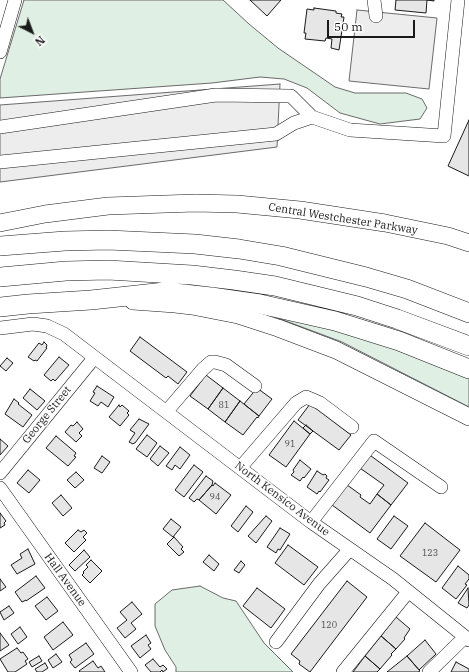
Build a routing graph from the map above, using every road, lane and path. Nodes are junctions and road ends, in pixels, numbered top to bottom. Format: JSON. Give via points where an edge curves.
{"nodes":[{"id":1,"x":15,"y":0,"type":"edge"},
{"id":2,"x":374,"y":0,"type":"edge"},
{"id":3,"x":458,"y":0,"type":"edge"},
{"id":4,"x":376,"y":16,"type":"dead end"},
{"id":5,"x":0,"y":52,"type":"edge"},
{"id":6,"x":312,"y":117,"type":"junction"},
{"id":7,"x":0,"y":127,"type":"edge"},
{"id":8,"x":0,"y":162,"type":"edge"},
{"id":9,"x":0,"y":223,"type":"edge"},
{"id":10,"x":469,"y":243,"type":"edge"},
{"id":11,"x":0,"y":246,"type":"edge"},
{"id":12,"x":0,"y":277,"type":"edge"},
{"id":13,"x":91,"y":300,"type":"junction"},
{"id":14,"x":0,"y":307,"type":"edge"},
{"id":15,"x":469,"y":313,"type":"edge"},
{"id":16,"x":0,"y":328,"type":"edge"},
{"id":17,"x":469,"y":346,"type":"edge"},
{"id":18,"x":94,"y":358,"type":"junction"},
{"id":19,"x":469,"y":369,"type":"edge"},
{"id":20,"x":255,"y":386,"type":"dead end"},
{"id":21,"x":167,"y":411,"type":"junction"},
{"id":22,"x":469,"y":417,"type":"edge"},
{"id":23,"x":352,"y":427,"type":"dead end"},
{"id":24,"x":240,"y":468,"type":"junction"},
{"id":25,"x":0,"y":473,"type":"edge"},
{"id":26,"x":441,"y":487,"type":"dead end"},
{"id":27,"x":0,"y":488,"type":"edge"},
{"id":28,"x":311,"y":522,"type":"junction"},
{"id":29,"x":350,"y":549,"type":"junction"},
{"id":30,"x":408,"y":592,"type":"junction"},
{"id":31,"x":467,"y":639,"type":"edge"},
{"id":32,"x":276,"y":642,"type":"dead end"},
{"id":33,"x":131,"y":672,"type":"edge"},
{"id":34,"x":343,"y":672,"type":"edge"},
{"id":35,"x":428,"y":672,"type":"edge"}],
"edges":[{"from":1,"to":5,"type":"street"},
{"from":2,"to":4,"type":"street"},
{"from":3,"to":6,"type":"street","via":[[444,136],[350,130]]},
{"from":6,"to":7,"type":"street","via":[[290,96],[216,95]]},
{"from":6,"to":8,"type":"street","via":[[294,123],[276,134]]},
{"from":9,"to":10,"type":"main road","name":"Central Westchester Parkway","via":[[108,206],[238,204],[385,223]]},
{"from":11,"to":15,"type":"highway","via":[[108,240],[238,249],[366,276]]},
{"from":12,"to":17,"type":"highway","via":[[108,270],[178,274],[275,286],[357,306]]},
{"from":13,"to":14,"type":"highway"},
{"from":13,"to":19,"type":"highway","via":[[165,292],[260,304],[335,321],[399,341]]},
{"from":13,"to":22,"type":"main road","via":[[175,304],[258,321],[336,350]]},
{"from":16,"to":18,"type":"street","name":"North Kensico Avenue","via":[[33,324],[47,326],[64,334]]},
{"from":18,"to":21,"type":"street","name":"North Kensico Avenue"},
{"from":18,"to":25,"type":"street","name":"George Street"},
{"from":20,"to":21,"type":"street","via":[[226,365],[210,362]]},
{"from":21,"to":24,"type":"street","name":"North Kensico Avenue"},
{"from":23,"to":24,"type":"street","via":[[320,403],[306,397],[296,403]]},
{"from":24,"to":28,"type":"street","name":"North Kensico Avenue"},
{"from":26,"to":28,"type":"street","via":[[374,441]]},
{"from":27,"to":33,"type":"street","name":"Hall Avenue"},
{"from":28,"to":29,"type":"street","name":"North Kensico Avenue"},
{"from":29,"to":30,"type":"street","name":"North Kensico Avenue"},
{"from":29,"to":32,"type":"street","via":[[319,584]]},
{"from":30,"to":31,"type":"street","name":"North Kensico Avenue"},
{"from":30,"to":34,"type":"street"},
{"from":31,"to":35,"type":"street"}]}
